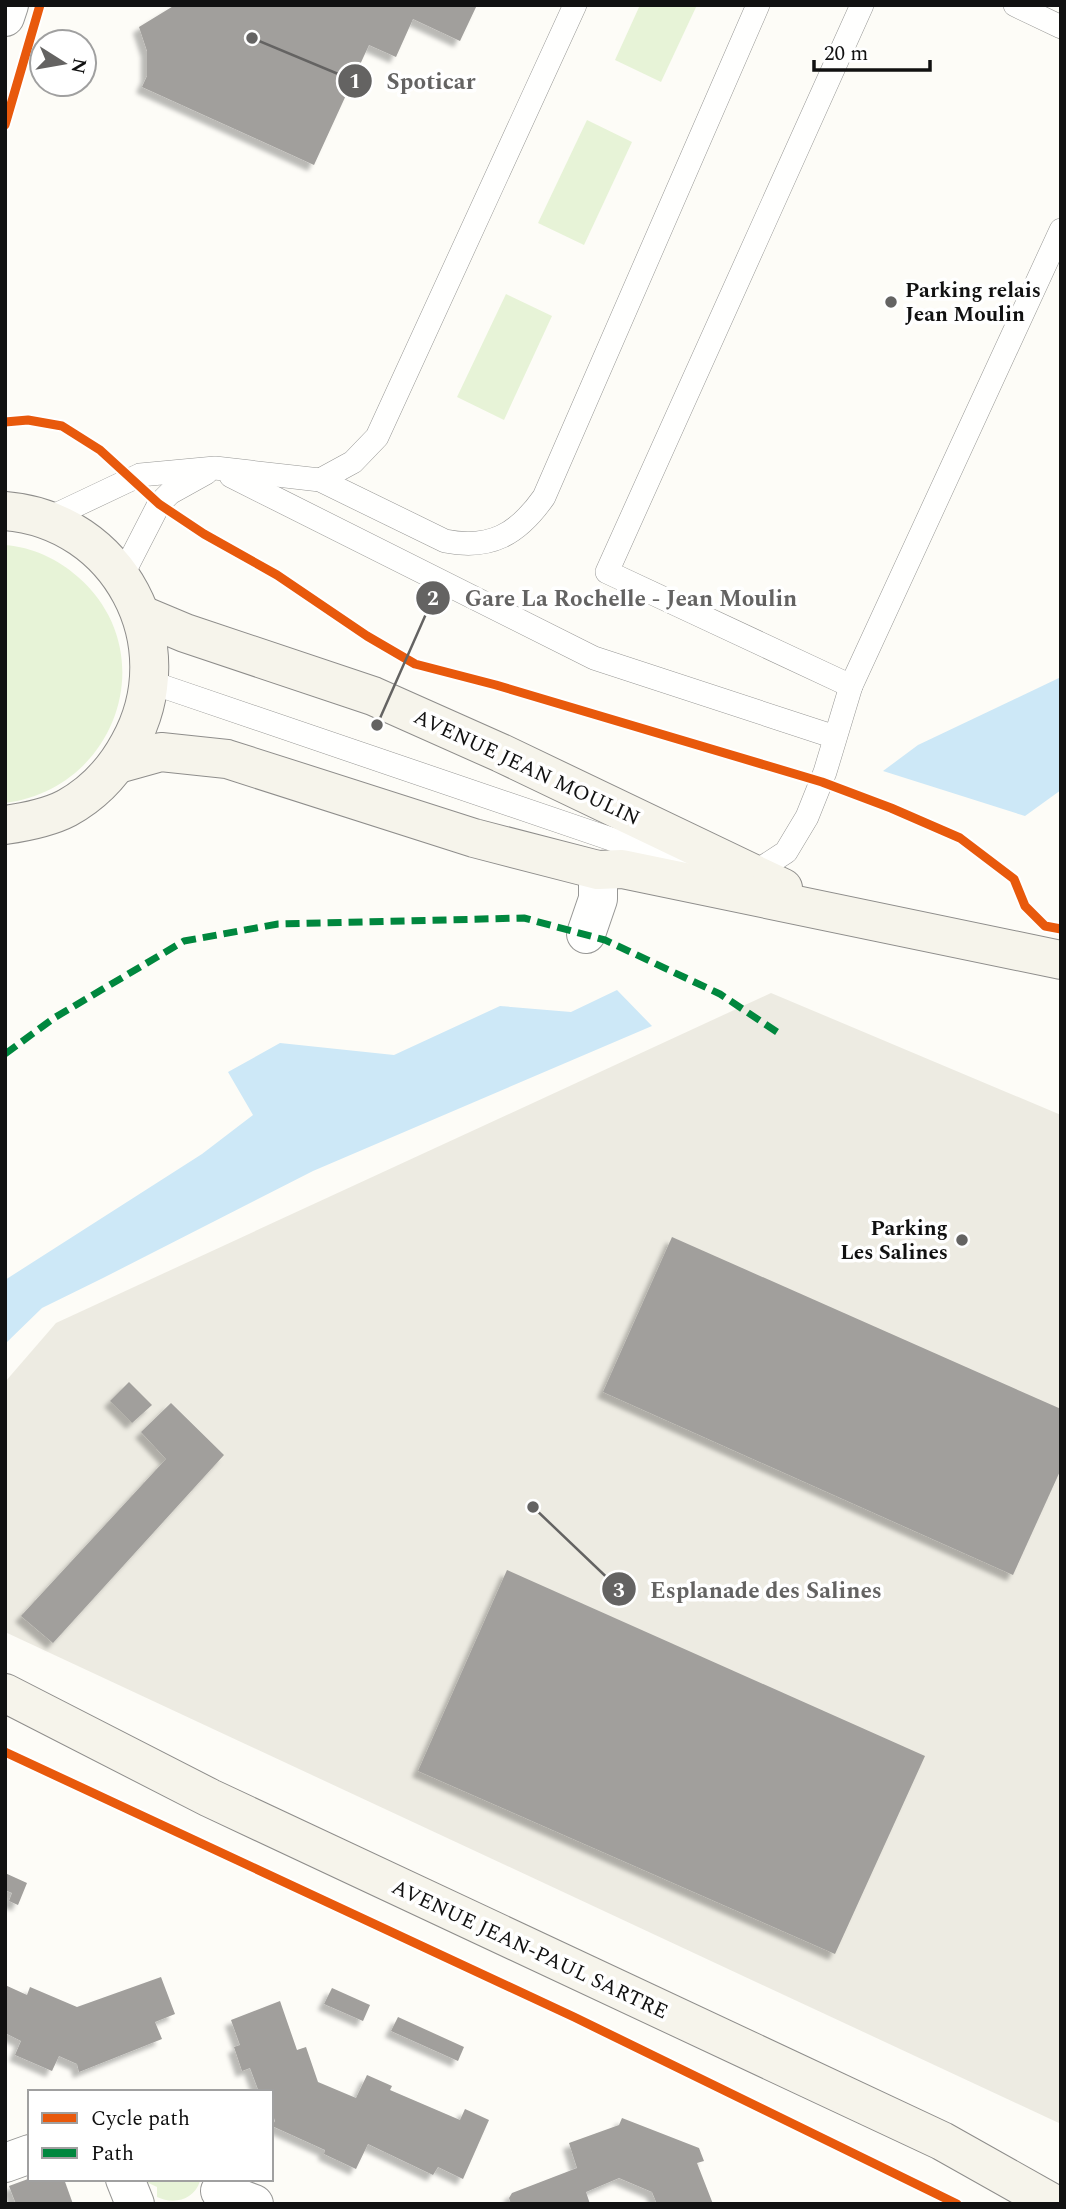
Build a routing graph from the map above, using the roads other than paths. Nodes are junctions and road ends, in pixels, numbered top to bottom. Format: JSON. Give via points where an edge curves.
{"nodes":[{"id":1,"x":9,"y":5,"type":"edge"},
{"id":2,"x":575,"y":5,"type":"edge"},
{"id":3,"x":758,"y":5,"type":"edge"},
{"id":4,"x":862,"y":5,"type":"edge"},
{"id":5,"x":1015,"y":5,"type":"edge"},
{"id":6,"x":5,"y":17,"type":"edge"},
{"id":7,"x":1061,"y":27,"type":"edge"},
{"id":8,"x":1061,"y":230,"type":"edge"},
{"id":9,"x":215,"y":468,"type":"junction"},
{"id":10,"x":320,"y":480,"type":"junction"},
{"id":11,"x":5,"y":510,"type":"edge"},
{"id":12,"x":47,"y":519,"type":"junction"},
{"id":13,"x":122,"y":576,"type":"junction"},
{"id":14,"x":142,"y":615,"type":"junction"},
{"id":15,"x":150,"y":682,"type":"junction"},
{"id":16,"x":851,"y":686,"type":"junction"},
{"id":17,"x":835,"y":737,"type":"junction"},
{"id":18,"x":118,"y":764,"type":"junction"},
{"id":19,"x":5,"y":825,"type":"edge"},
{"id":20,"x":598,"y":870,"type":"junction"},
{"id":21,"x":754,"y":873,"type":"junction"},
{"id":22,"x":825,"y":910,"type":"junction"},
{"id":23,"x":586,"y":934,"type":"dead end"},
{"id":24,"x":1061,"y":960,"type":"edge"},
{"id":25,"x":5,"y":1693,"type":"edge"},
{"id":26,"x":126,"y":2181,"type":"edge"},
{"id":27,"x":135,"y":2204,"type":"edge"},
{"id":28,"x":1054,"y":2204,"type":"edge"}],
"edges":[{"from":1,"to":6,"type":"street"},
{"from":2,"to":10,"type":"lane","via":[[377,438],[353,462]]},
{"from":3,"to":10,"type":"lane","via":[[544,497],[530,516],[505,536],[461,544],[437,537]]},
{"from":4,"to":16,"type":"lane","via":[[607,572]]},
{"from":5,"to":7,"type":"lane"},
{"from":8,"to":16,"type":"lane"},
{"from":9,"to":10,"type":"lane"},
{"from":9,"to":12,"type":"lane","via":[[141,475]]},
{"from":9,"to":13,"type":"lane","via":[[159,503]]},
{"from":9,"to":17,"type":"lane","via":[[594,658]]},
{"from":11,"to":12,"type":"main road"},
{"from":12,"to":13,"type":"main road","via":[[89,541]]},
{"from":13,"to":14,"type":"main road"},
{"from":14,"to":15,"type":"main road","via":[[150,648]]},
{"from":14,"to":21,"type":"main road","name":"AVENUE JEAN MOULIN","via":[[373,696]]},
{"from":15,"to":18,"type":"main road","via":[[140,725]]},
{"from":15,"to":22,"type":"lane"},
{"from":16,"to":17,"type":"lane"},
{"from":17,"to":21,"type":"lane","via":[[807,817],[786,852]]},
{"from":18,"to":19,"type":"main road","via":[[67,808]]},
{"from":18,"to":20,"type":"main road","name":"AVENUE JEAN MOULIN","via":[[161,752],[227,758],[474,838]]},
{"from":20,"to":22,"type":"main road","name":"AVENUE JEAN MOULIN","via":[[622,869]]},
{"from":20,"to":23,"type":"street","via":[[598,899]]},
{"from":21,"to":22,"type":"main road","name":"AVENUE JEAN MOULIN"},
{"from":22,"to":24,"type":"main road","name":"AVENUE JEAN MOULIN"},
{"from":25,"to":28,"type":"main road","name":"AVENUE JEAN-PAUL SARTRE","via":[[222,1804],[942,2141]]},
{"from":26,"to":27,"type":"street"}]}
